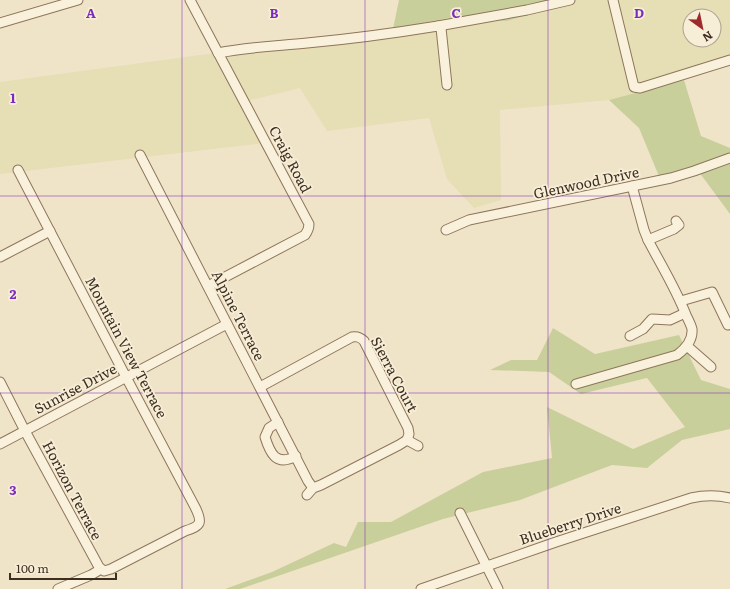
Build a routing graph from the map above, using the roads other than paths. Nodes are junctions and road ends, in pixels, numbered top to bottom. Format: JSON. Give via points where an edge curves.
{"nodes":[{"id":1,"x":78,"y":0,"type":"edge"},
{"id":2,"x":190,"y":0,"type":"edge"},
{"id":3,"x":570,"y":0,"type":"edge"},
{"id":4,"x":613,"y":0,"type":"edge"},
{"id":5,"x":0,"y":23,"type":"edge"},
{"id":6,"x":438,"y":26,"type":"junction"},
{"id":7,"x":218,"y":53,"type":"junction"},
{"id":8,"x":730,"y":60,"type":"edge"},
{"id":9,"x":447,"y":85,"type":"dead end"},
{"id":10,"x":140,"y":155,"type":"dead end"},
{"id":11,"x":730,"y":158,"type":"edge"},
{"id":12,"x":18,"y":170,"type":"dead end"},
{"id":13,"x":632,"y":186,"type":"junction"},
{"id":14,"x":676,"y":220,"type":"dead end"},
{"id":15,"x":446,"y":230,"type":"dead end"},
{"id":16,"x":50,"y":231,"type":"junction"},
{"id":17,"x":648,"y":240,"type":"junction"},
{"id":18,"x":0,"y":257,"type":"edge"},
{"id":19,"x":208,"y":286,"type":"junction"},
{"id":20,"x":681,"y":301,"type":"junction"},
{"id":21,"x":685,"y":313,"type":"junction"},
{"id":22,"x":227,"y":324,"type":"junction"},
{"id":23,"x":730,"y":324,"type":"edge"},
{"id":24,"x":630,"y":336,"type":"dead end"},
{"id":25,"x":687,"y":346,"type":"junction"},
{"id":26,"x":711,"y":367,"type":"dead end"},
{"id":27,"x":126,"y":377,"type":"junction"},
{"id":28,"x":0,"y":382,"type":"edge"},
{"id":29,"x":576,"y":384,"type":"dead end"},
{"id":30,"x":260,"y":387,"type":"junction"},
{"id":31,"x":278,"y":422,"type":"junction"},
{"id":32,"x":25,"y":430,"type":"junction"},
{"id":33,"x":407,"y":440,"type":"junction"},
{"id":34,"x":0,"y":444,"type":"edge"},
{"id":35,"x":418,"y":446,"type":"dead end"},
{"id":36,"x":296,"y":456,"type":"junction"},
{"id":37,"x":313,"y":488,"type":"junction"},
{"id":38,"x":307,"y":495,"type":"dead end"},
{"id":39,"x":730,"y":498,"type":"edge"},
{"id":40,"x":460,"y":513,"type":"dead end"},
{"id":41,"x":486,"y":566,"type":"junction"},
{"id":42,"x":101,"y":569,"type":"junction"},
{"id":43,"x":58,"y":589,"type":"edge"},
{"id":44,"x":421,"y":589,"type":"edge"},
{"id":45,"x":498,"y":589,"type":"edge"}],
"edges":[{"from":1,"to":5,"type":"street"},
{"from":2,"to":7,"type":"street","name":"Craig Road"},
{"from":3,"to":6,"type":"street"},
{"from":4,"to":8,"type":"street","via":[[634,87],[640,88]]},
{"from":6,"to":7,"type":"street"},
{"from":6,"to":9,"type":"street","via":[[441,28]]},
{"from":7,"to":19,"type":"street","name":"Craig Road","via":[[309,224],[309,229],[305,235]]},
{"from":10,"to":19,"type":"street","name":"Alpine Terrace"},
{"from":11,"to":13,"type":"street","name":"Glenwood Drive","via":[[677,176]]},
{"from":12,"to":16,"type":"street","name":"Mountain View Terrace"},
{"from":13,"to":15,"type":"street","name":"Glenwood Drive","via":[[469,220]]},
{"from":13,"to":17,"type":"street"},
{"from":14,"to":17,"type":"street","via":[[679,225],[674,229]]},
{"from":16,"to":18,"type":"street"},
{"from":16,"to":27,"type":"street","name":"Mountain View Terrace"},
{"from":17,"to":20,"type":"street"},
{"from":19,"to":22,"type":"street","name":"Alpine Terrace"},
{"from":20,"to":21,"type":"street"},
{"from":20,"to":23,"type":"street","via":[[712,292],[728,325]]},
{"from":21,"to":24,"type":"street","via":[[670,320],[652,319],[643,329]]},
{"from":21,"to":25,"type":"street","via":[[692,330]]},
{"from":22,"to":27,"type":"street","name":"Sunrise Drive"},
{"from":22,"to":30,"type":"street","name":"Alpine Terrace"},
{"from":25,"to":26,"type":"street"},
{"from":25,"to":29,"type":"street","via":[[677,355]]},
{"from":27,"to":32,"type":"street","name":"Sunrise Drive"},
{"from":27,"to":42,"type":"street","name":"Mountain View Terrace","via":[[199,516],[199,524],[196,528],[185,531],[111,569]]},
{"from":28,"to":32,"type":"street","name":"Horizon Terrace"},
{"from":30,"to":31,"type":"street","name":"Alpine Terrace"},
{"from":30,"to":33,"type":"street","name":"Sierra Court","via":[[356,336],[364,340],[408,428]]},
{"from":31,"to":36,"type":"street","name":"Alpine Terrace"},
{"from":31,"to":36,"type":"street","via":[[269,428],[265,437],[271,454],[283,460]]},
{"from":32,"to":34,"type":"street","name":"Sunrise Drive"},
{"from":32,"to":42,"type":"street","name":"Horizon Terrace"},
{"from":33,"to":35,"type":"street"},
{"from":33,"to":37,"type":"street"},
{"from":36,"to":37,"type":"street","name":"Alpine Terrace"},
{"from":37,"to":38,"type":"street"},
{"from":39,"to":41,"type":"street","name":"Blueberry Drive","via":[[713,495],[691,498]]},
{"from":40,"to":41,"type":"street"},
{"from":41,"to":44,"type":"street","name":"Blueberry Drive"},
{"from":41,"to":45,"type":"street"},
{"from":42,"to":43,"type":"street"}]}
